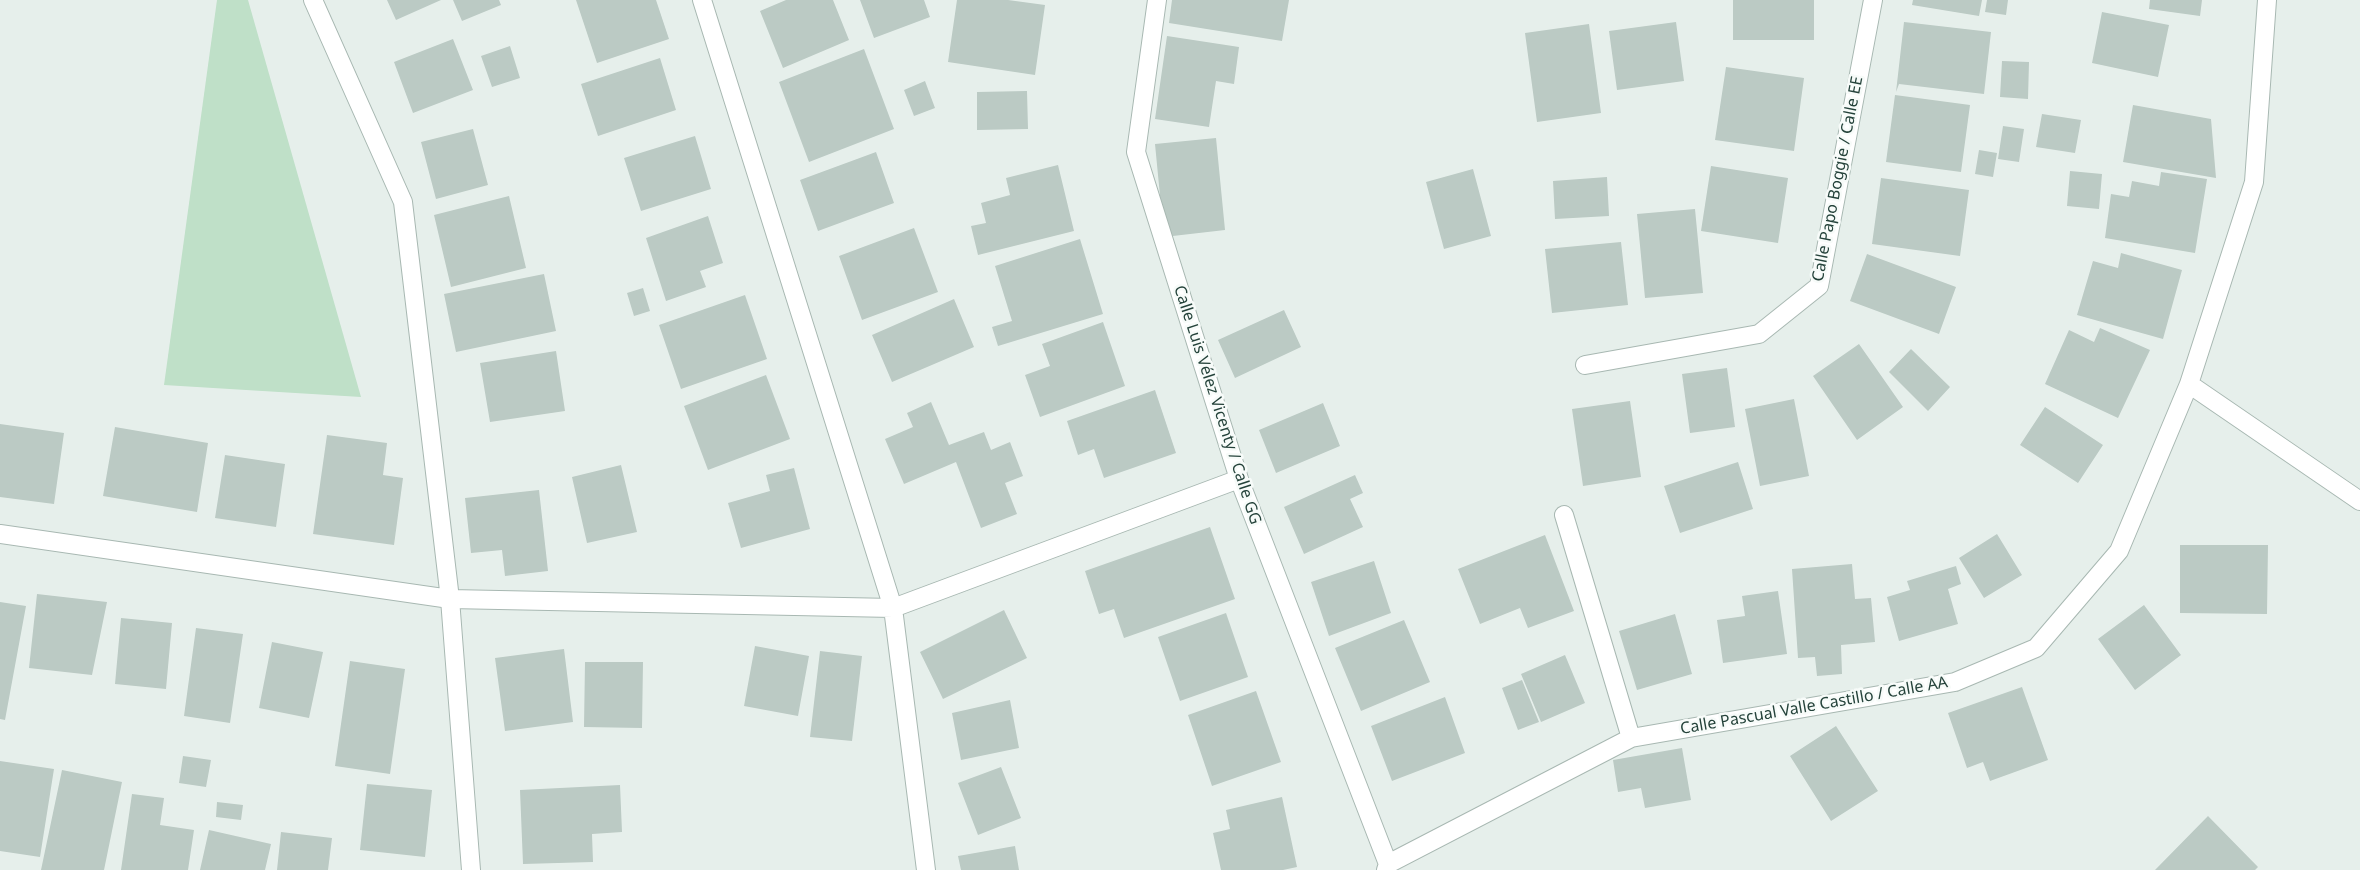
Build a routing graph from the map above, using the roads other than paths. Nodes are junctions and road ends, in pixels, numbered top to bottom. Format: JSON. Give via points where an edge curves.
{"nodes":[{"id":1,"x":313,"y":0,"type":"edge"},
{"id":2,"x":702,"y":0,"type":"edge"},
{"id":3,"x":1157,"y":0,"type":"edge"},
{"id":4,"x":1873,"y":0,"type":"edge"},
{"id":5,"x":2267,"y":0,"type":"edge"},
{"id":6,"x":1585,"y":365,"type":"dead end"},
{"id":7,"x":2189,"y":384,"type":"junction"},
{"id":8,"x":1239,"y":479,"type":"junction"},
{"id":9,"x":2360,"y":501,"type":"edge"},
{"id":10,"x":1564,"y":515,"type":"dead end"},
{"id":11,"x":0,"y":534,"type":"edge"},
{"id":12,"x":450,"y":599,"type":"junction"},
{"id":13,"x":893,"y":608,"type":"junction"},
{"id":14,"x":1631,"y":738,"type":"junction"},
{"id":15,"x":1387,"y":867,"type":"edge"},
{"id":16,"x":471,"y":870,"type":"edge"},
{"id":17,"x":926,"y":870,"type":"edge"}],
"edges":[{"from":1,"to":12,"type":"street","via":[[403,202]]},
{"from":2,"to":13,"type":"street"},
{"from":3,"to":8,"type":"street","name":"Calle Luis Vélez Vicenty / Calle GG","via":[[1136,152]]},
{"from":4,"to":6,"type":"street","name":"Calle Papo Boggie / Calle EE","via":[[1819,286],[1759,334]]},
{"from":5,"to":7,"type":"street","name":"Calle Pascual Valle Castillo / Calle AA","via":[[2254,182]]},
{"from":7,"to":9,"type":"street"},
{"from":7,"to":14,"type":"street","name":"Calle Pascual Valle Castillo / Calle AA","via":[[2119,551],[2036,648],[1955,682]]},
{"from":8,"to":13,"type":"street"},
{"from":8,"to":15,"type":"street","name":"Calle Luis Vélez Vicenty / Calle GG"},
{"from":10,"to":14,"type":"street"},
{"from":11,"to":12,"type":"street"},
{"from":12,"to":13,"type":"street"},
{"from":12,"to":16,"type":"street"},
{"from":13,"to":17,"type":"street"},
{"from":14,"to":15,"type":"street","name":"Calle Pascual Valle Castillo / Calle AA"}]}
